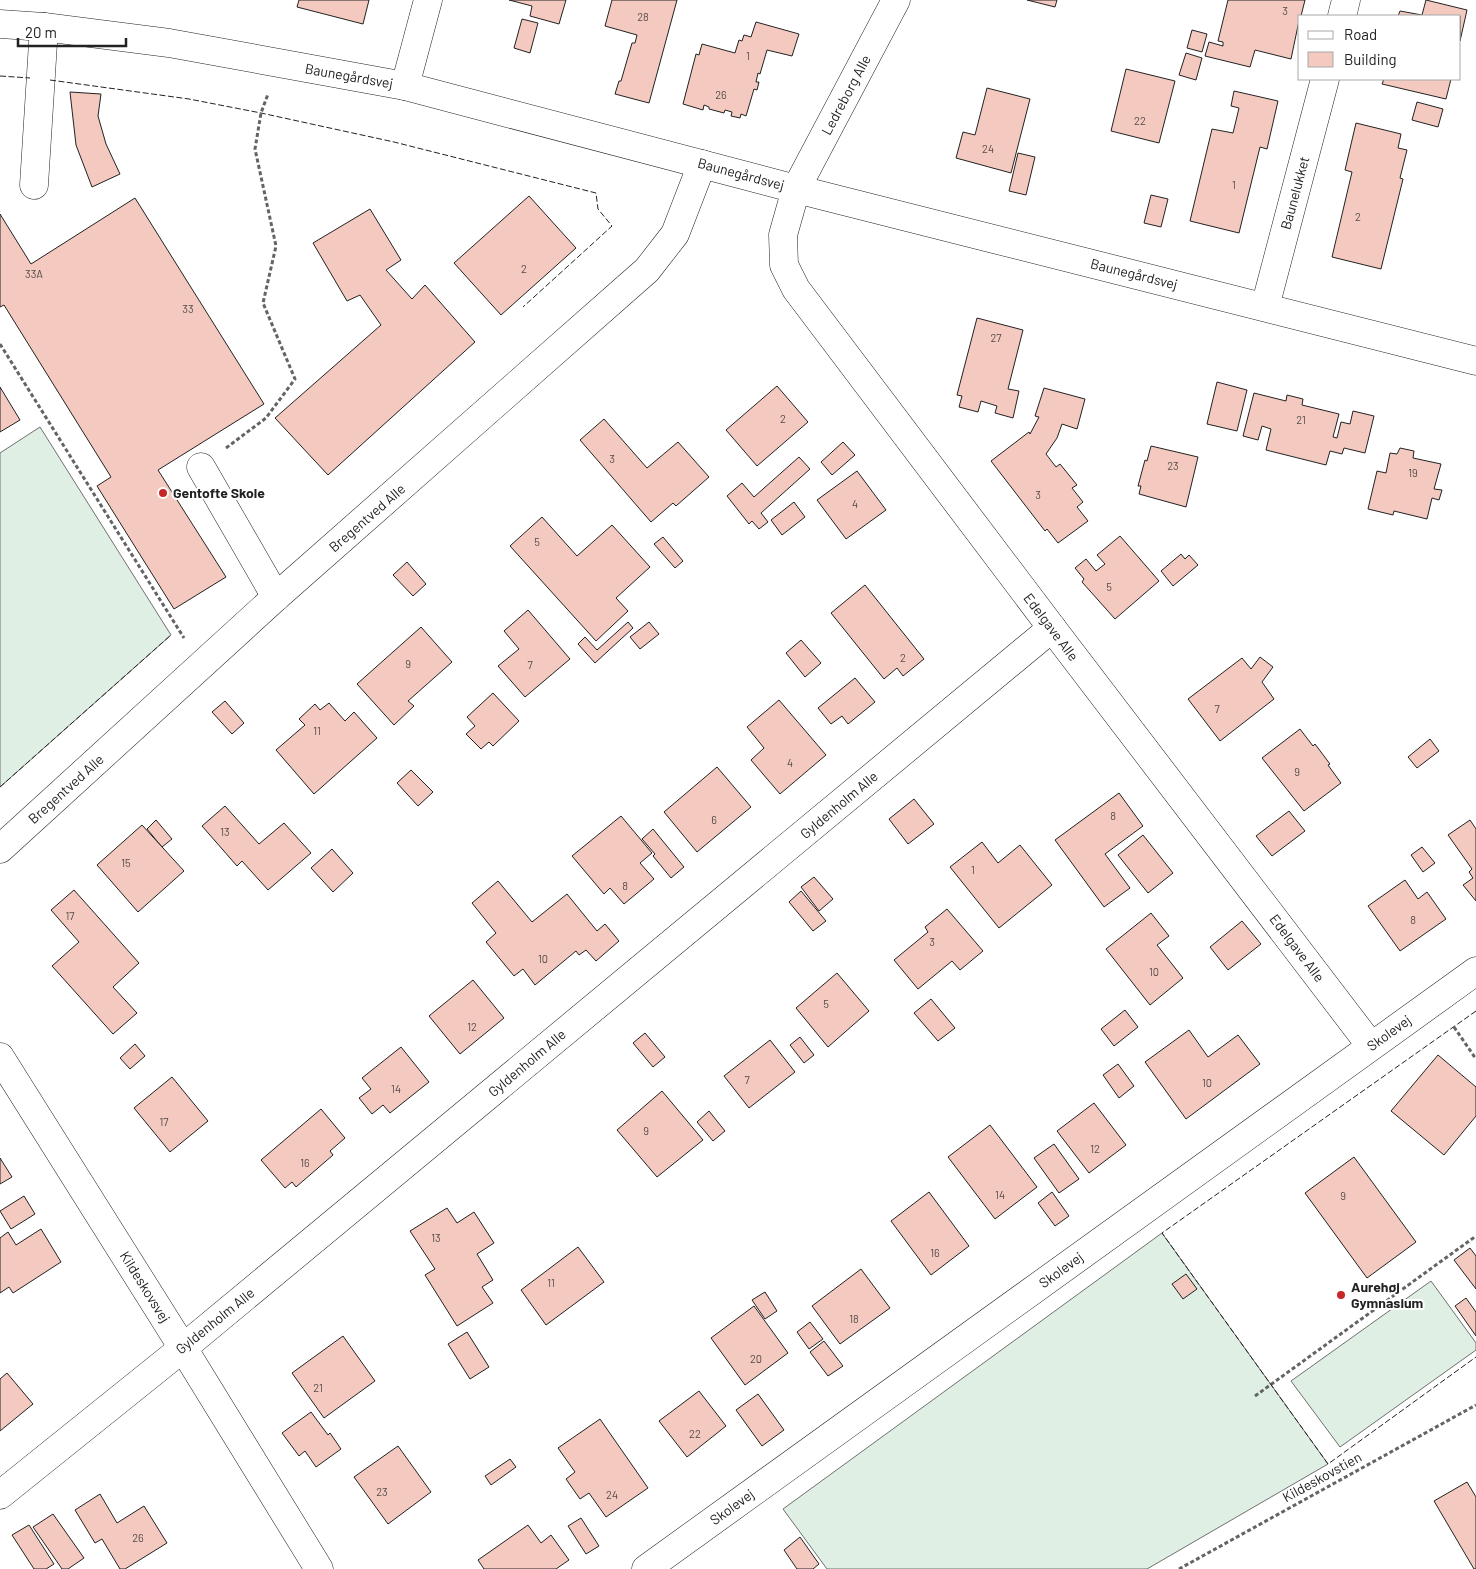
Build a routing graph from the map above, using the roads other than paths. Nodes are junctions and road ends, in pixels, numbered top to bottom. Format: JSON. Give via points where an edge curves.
{"nodes":[{"id":1,"x":428,"y":0,"type":"edge"},
{"id":2,"x":896,"y":0,"type":"edge"},
{"id":3,"x":1346,"y":0,"type":"edge"},
{"id":4,"x":1342,"y":15,"type":"edge"},
{"id":5,"x":0,"y":24,"type":"edge"},
{"id":6,"x":44,"y":27,"type":"junction"},
{"id":7,"x":1325,"y":80,"type":"edge"},
{"id":8,"x":405,"y":86,"type":"junction"},
{"id":9,"x":702,"y":164,"type":"junction"},
{"id":10,"x":34,"y":185,"type":"dead end"},
{"id":11,"x":796,"y":190,"type":"junction"},
{"id":12,"x":1265,"y":307,"type":"junction"},
{"id":13,"x":1476,"y":361,"type":"edge"},
{"id":14,"x":201,"y":467,"type":"road end"},
{"id":15,"x":276,"y":597,"type":"junction"},
{"id":16,"x":1052,"y":628,"type":"junction"},
{"id":17,"x":0,"y":849,"type":"edge"},
{"id":18,"x":1476,"y":971,"type":"edge"},
{"id":19,"x":1371,"y":1046,"type":"junction"},
{"id":20,"x":0,"y":1057,"type":"edge"},
{"id":21,"x":183,"y":1348,"type":"junction"},
{"id":22,"x":0,"y":1495,"type":"edge"},
{"id":23,"x":319,"y":1569,"type":"edge"},
{"id":24,"x":646,"y":1569,"type":"edge"}],
"edges":[{"from":1,"to":8,"type":"street"},
{"from":2,"to":11,"type":"street","name":"Ledreborg Alle"},
{"from":3,"to":4,"type":"street"},
{"from":5,"to":6,"type":"street","name":"Baunegårdsvej"},
{"from":6,"to":8,"type":"street","name":"Baunegårdsvej","via":[[169,44]]},
{"from":6,"to":10,"type":"street"},
{"from":7,"to":12,"type":"street","name":"Baunelukket"},
{"from":8,"to":9,"type":"street","name":"Baunegårdsvej"},
{"from":9,"to":11,"type":"street","name":"Baunegårdsvej"},
{"from":9,"to":15,"type":"street","name":"Bregentved Alle","via":[[674,234],[647,270]]},
{"from":11,"to":12,"type":"street","name":"Baunegårdsvej"},
{"from":11,"to":16,"type":"street","name":"Edelgave Alle","via":[[783,234],[784,265],[796,289]]},
{"from":12,"to":13,"type":"street","name":"Baunegårdsvej"},
{"from":14,"to":15,"type":"street"},
{"from":15,"to":17,"type":"street","name":"Bregentved Alle"},
{"from":16,"to":19,"type":"street","name":"Edelgave Alle"},
{"from":16,"to":21,"type":"street","name":"Gyldenholm Alle"},
{"from":18,"to":19,"type":"street","name":"Skolevej"},
{"from":19,"to":24,"type":"street","name":"Skolevej"},
{"from":20,"to":21,"type":"street","name":"Kildeskovsvej"},
{"from":21,"to":22,"type":"street","name":"Gyldenholm Alle"},
{"from":21,"to":23,"type":"street","name":"Kildeskovsvej"}]}
